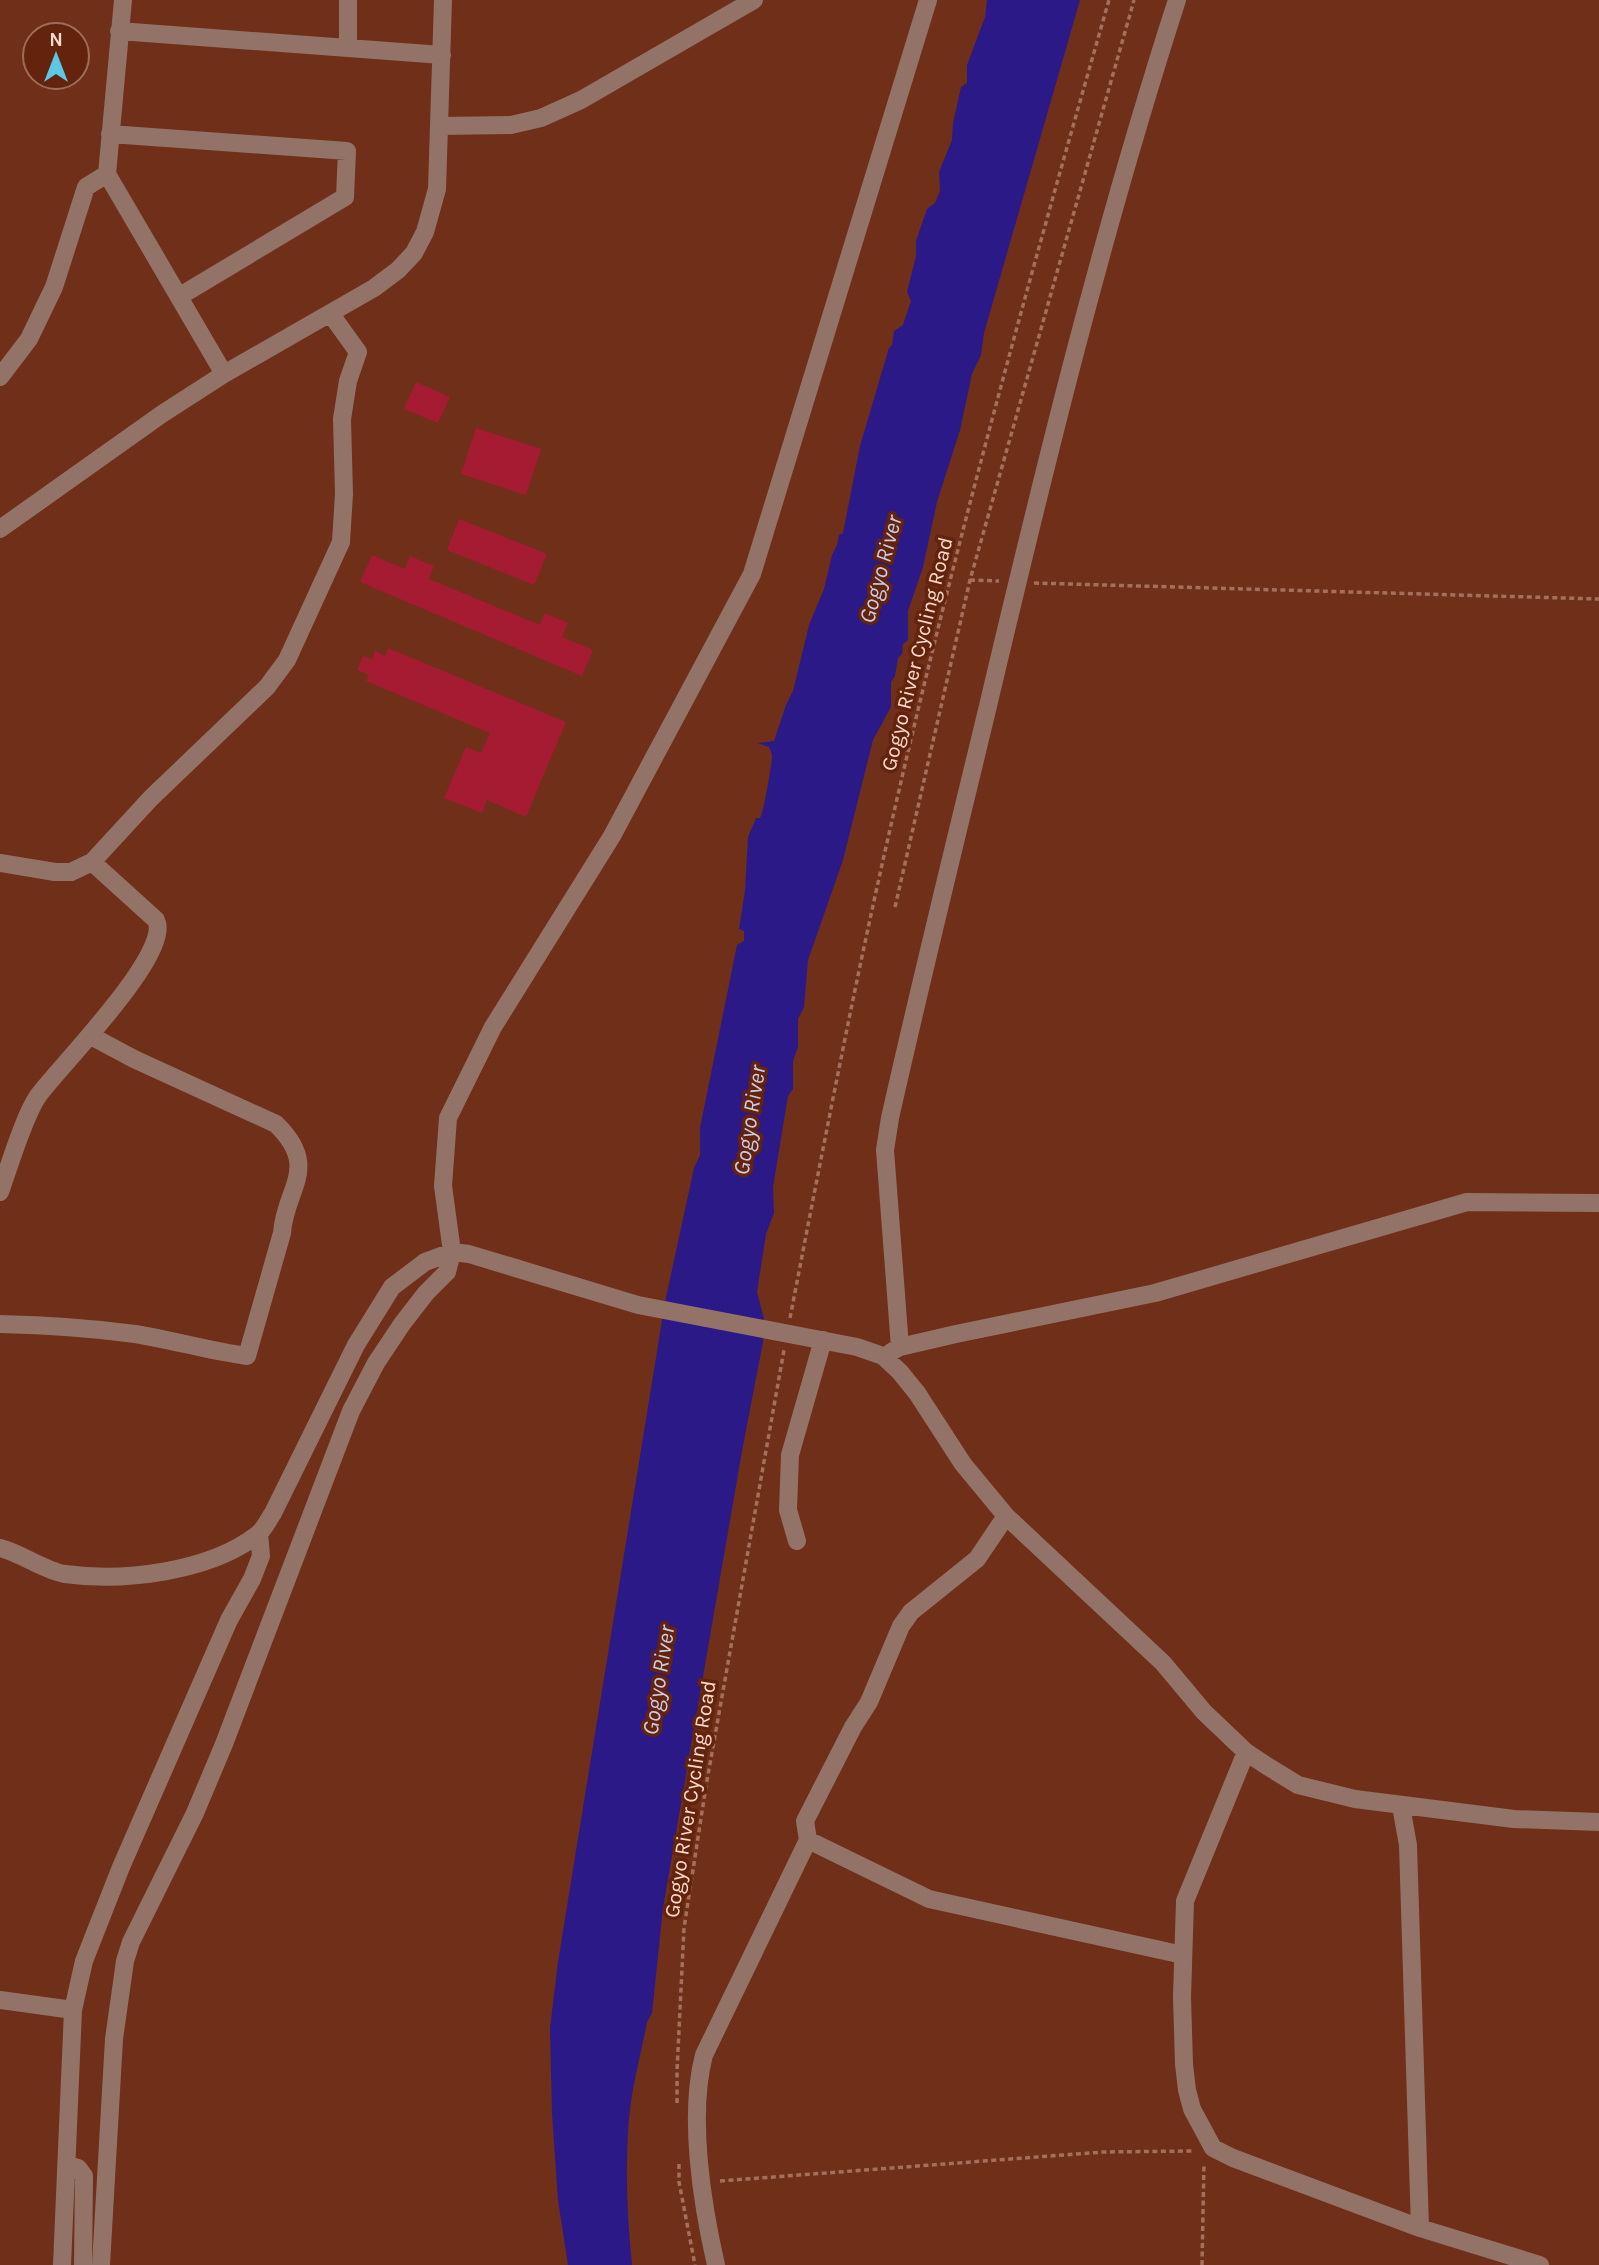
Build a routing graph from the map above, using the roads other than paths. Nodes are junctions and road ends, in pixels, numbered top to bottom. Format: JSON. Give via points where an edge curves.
{"nodes":[{"id":1,"x":122,"y":0,"type":"edge"},
{"id":2,"x":348,"y":0,"type":"edge"},
{"id":3,"x":443,"y":0,"type":"edge"},
{"id":4,"x":754,"y":0,"type":"edge"},
{"id":5,"x":928,"y":0,"type":"edge"},
{"id":6,"x":1177,"y":0,"type":"edge"},
{"id":7,"x":119,"y":31,"type":"junction"},
{"id":8,"x":348,"y":48,"type":"junction"},
{"id":9,"x":442,"y":55,"type":"junction"},
{"id":10,"x":440,"y":126,"type":"junction"},
{"id":11,"x":110,"y":134,"type":"junction"},
{"id":12,"x":107,"y":174,"type":"junction"},
{"id":13,"x":180,"y":296,"type":"junction"},
{"id":14,"x":330,"y":313,"type":"junction"},
{"id":15,"x":225,"y":374,"type":"junction"},
{"id":16,"x":0,"y":377,"type":"edge"},
{"id":17,"x":0,"y":529,"type":"edge"},
{"id":18,"x":92,"y":862,"type":"junction"},
{"id":19,"x":0,"y":863,"type":"edge"},
{"id":20,"x":90,"y":1036,"type":"junction"},
{"id":21,"x":0,"y":1192,"type":"edge"},
{"id":22,"x":1599,"y":1203,"type":"edge"},
{"id":23,"x":452,"y":1252,"type":"junction"},
{"id":24,"x":0,"y":1324,"type":"edge"},
{"id":25,"x":823,"y":1340,"type":"junction"},
{"id":26,"x":900,"y":1347,"type":"junction"},
{"id":27,"x":883,"y":1356,"type":"junction"},
{"id":28,"x":1006,"y":1516,"type":"junction"},
{"id":29,"x":259,"y":1533,"type":"junction"},
{"id":30,"x":797,"y":1541,"type":"dead end"},
{"id":31,"x":0,"y":1548,"type":"edge"},
{"id":32,"x":1246,"y":1752,"type":"junction"},
{"id":33,"x":1401,"y":1806,"type":"junction"},
{"id":34,"x":1599,"y":1822,"type":"edge"},
{"id":35,"x":808,"y":1840,"type":"junction"},
{"id":36,"x":1183,"y":1955,"type":"junction"},
{"id":37,"x":0,"y":2000,"type":"edge"},
{"id":38,"x":73,"y":2010,"type":"junction"},
{"id":39,"x":67,"y":2165,"type":"junction"},
{"id":40,"x":1420,"y":2228,"type":"junction"},
{"id":41,"x":62,"y":2265,"type":"edge"},
{"id":42,"x":83,"y":2265,"type":"edge"},
{"id":43,"x":101,"y":2265,"type":"edge"},
{"id":44,"x":716,"y":2265,"type":"edge"},
{"id":45,"x":1539,"y":2265,"type":"edge"}],
"edges":[{"from":1,"to":7,"type":"street"},
{"from":2,"to":8,"type":"street"},
{"from":3,"to":9,"type":"street"},
{"from":4,"to":10,"type":"street","via":[[581,100],[541,118],[511,125]]},
{"from":5,"to":23,"type":"street","via":[[752,574],[612,836],[493,1027],[448,1118],[443,1186]]},
{"from":6,"to":26,"type":"street","via":[[1089,302],[890,1118],[885,1150]]},
{"from":7,"to":8,"type":"street"},
{"from":7,"to":11,"type":"street"},
{"from":8,"to":9,"type":"street"},
{"from":9,"to":10,"type":"street"},
{"from":10,"to":14,"type":"street","via":[[434,209],[414,253],[374,288]]},
{"from":11,"to":12,"type":"street"},
{"from":11,"to":13,"type":"street","via":[[347,150],[345,197]]},
{"from":12,"to":13,"type":"street"},
{"from":12,"to":16,"type":"street","via":[[86,187],[54,287],[29,339]]},
{"from":13,"to":15,"type":"street"},
{"from":14,"to":15,"type":"street"},
{"from":14,"to":18,"type":"street","via":[[358,352],[342,419],[341,542],[287,660],[267,687],[150,798]]},
{"from":15,"to":17,"type":"street"},
{"from":18,"to":19,"type":"street","via":[[71,872]]},
{"from":18,"to":20,"type":"street","via":[[158,925],[139,970]]},
{"from":20,"to":21,"type":"street","via":[[37,1098]]},
{"from":20,"to":24,"type":"street","via":[[276,1124],[296,1154],[298,1180],[282,1221],[247,1356],[133,1334]]},
{"from":22,"to":26,"type":"street","via":[[1467,1202],[1155,1293]]},
{"from":23,"to":25,"type":"street","via":[[638,1305]]},
{"from":23,"to":29,"type":"street","via":[[425,1262],[392,1287],[356,1345]]},
{"from":23,"to":43,"type":"street","via":[[447,1272],[402,1324],[351,1411],[224,1745],[128,1951],[114,2039]]},
{"from":25,"to":27,"type":"street"},
{"from":25,"to":30,"type":"street","via":[[790,1455],[789,1510]]},
{"from":26,"to":27,"type":"street"},
{"from":27,"to":28,"type":"street","via":[[917,1393],[963,1464]]},
{"from":28,"to":32,"type":"street","via":[[1163,1663]]},
{"from":28,"to":35,"type":"street","via":[[977,1559],[911,1612],[901,1626],[869,1702],[805,1821]]},
{"from":29,"to":31,"type":"street","via":[[219,1557],[139,1575],[62,1574]]},
{"from":29,"to":38,"type":"street","via":[[261,1556],[253,1579],[229,1620],[112,1889],[84,1961]]},
{"from":32,"to":33,"type":"street","via":[[1298,1785]]},
{"from":32,"to":36,"type":"street","via":[[1185,1901]]},
{"from":33,"to":34,"type":"street","via":[[1514,1819]]},
{"from":33,"to":40,"type":"street","via":[[1408,1845]]},
{"from":35,"to":36,"type":"street","via":[[929,1899]]},
{"from":35,"to":44,"type":"street","via":[[704,2055],[697,2095],[702,2182]]},
{"from":36,"to":40,"type":"street","via":[[1187,2090],[1209,2149]]},
{"from":37,"to":38,"type":"street"},
{"from":38,"to":39,"type":"street"},
{"from":39,"to":41,"type":"street"},
{"from":39,"to":42,"type":"street","via":[[84,2176]]},
{"from":40,"to":45,"type":"street"}]}
